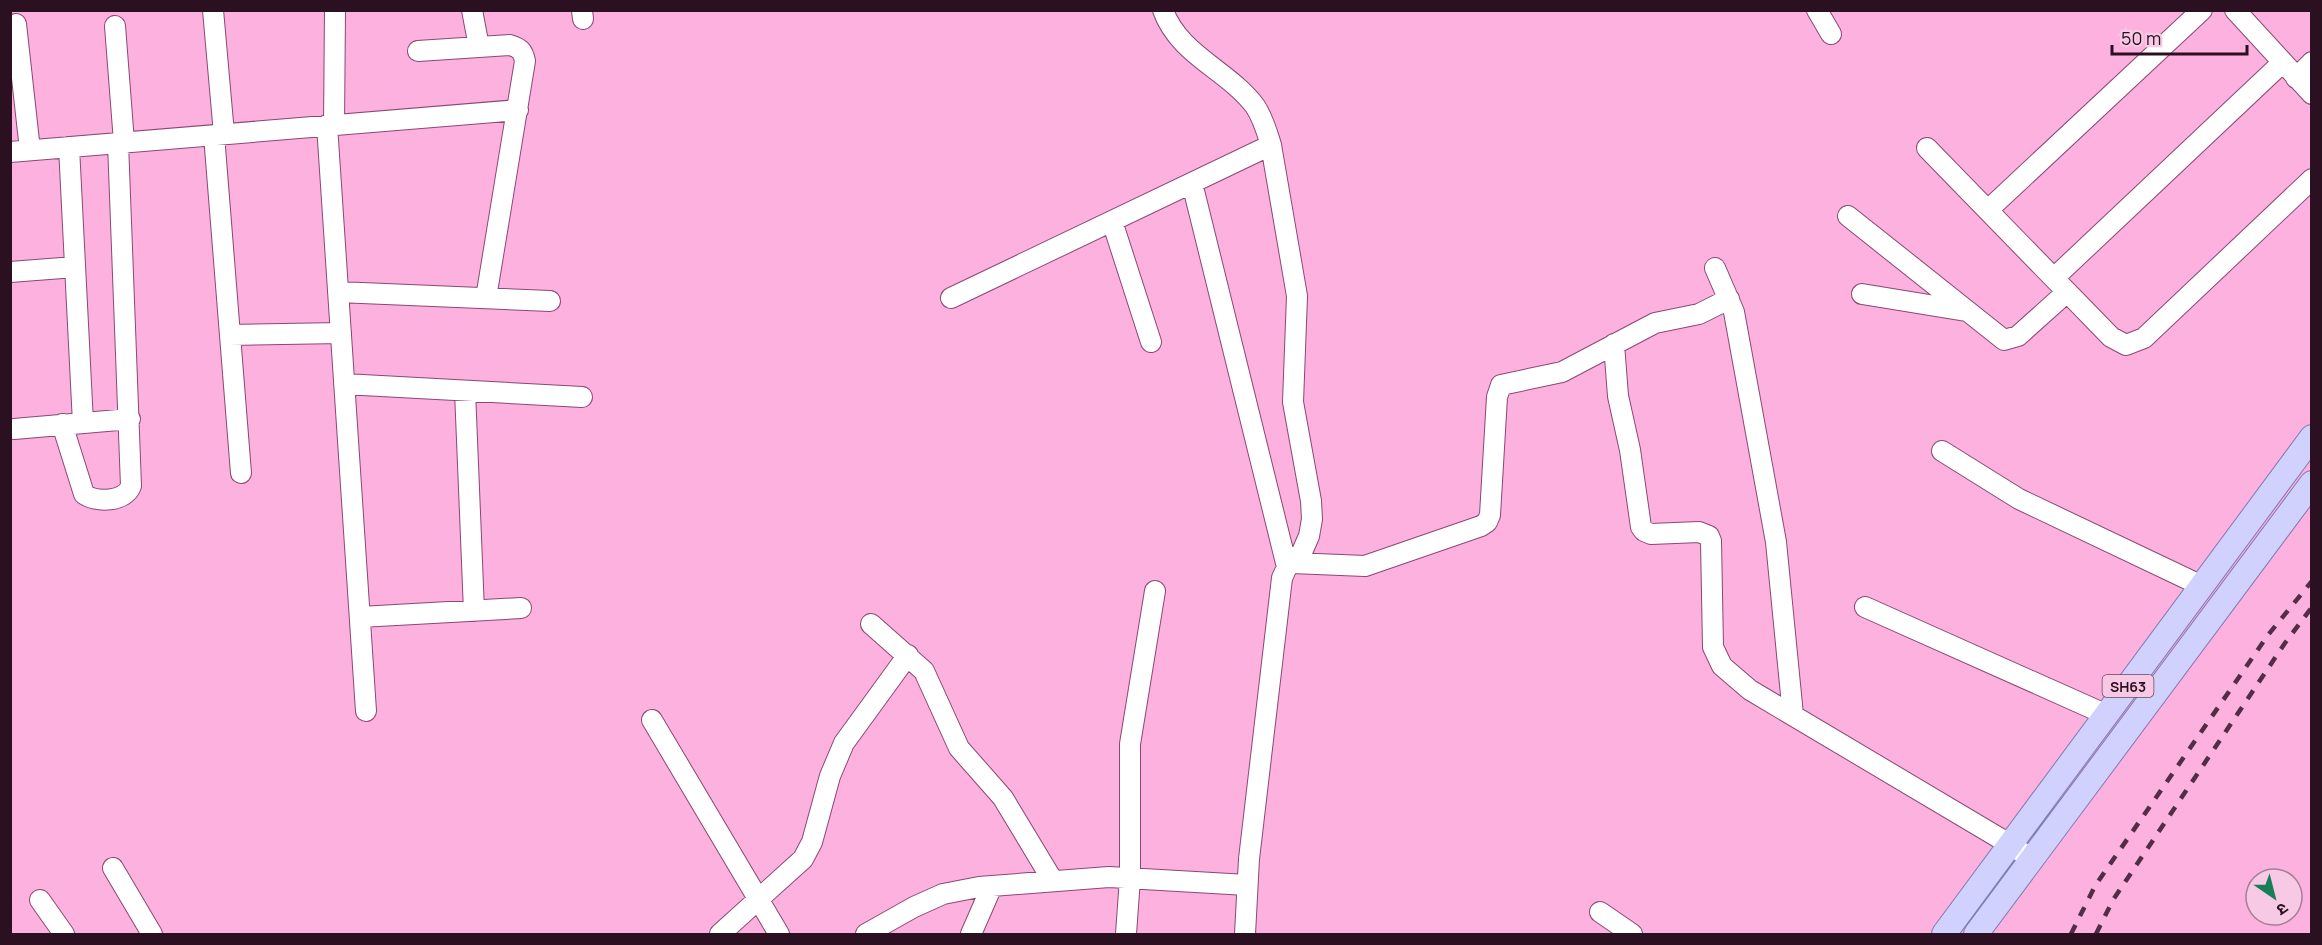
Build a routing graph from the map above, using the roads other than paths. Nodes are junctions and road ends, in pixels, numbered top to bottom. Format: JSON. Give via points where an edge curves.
{"nodes":[{"id":1,"x":213,"y":10,"type":"edge"},
{"id":2,"x":335,"y":10,"type":"edge"},
{"id":3,"x":472,"y":10,"type":"edge"},
{"id":4,"x":1163,"y":10,"type":"edge"},
{"id":5,"x":1817,"y":10,"type":"edge"},
{"id":6,"x":2202,"y":10,"type":"edge"},
{"id":7,"x":2235,"y":10,"type":"edge"},
{"id":8,"x":16,"y":24,"type":"dead end"},
{"id":9,"x":115,"y":26,"type":"dead end"},
{"id":10,"x":1832,"y":34,"type":"dead end"},
{"id":11,"x":479,"y":47,"type":"junction"},
{"id":12,"x":418,"y":51,"type":"dead end"},
{"id":13,"x":2312,"y":62,"type":"edge"},
{"id":14,"x":2282,"y":63,"type":"junction"},
{"id":15,"x":2296,"y":78,"type":"junction"},
{"id":16,"x":2312,"y":94,"type":"edge"},
{"id":17,"x":518,"y":110,"type":"junction"},
{"id":18,"x":331,"y":125,"type":"junction"},
{"id":19,"x":219,"y":134,"type":"junction"},
{"id":20,"x":121,"y":143,"type":"junction"},
{"id":21,"x":1271,"y":145,"type":"junction"},
{"id":22,"x":69,"y":147,"type":"junction"},
{"id":23,"x":1927,"y":148,"type":"dead end"},
{"id":24,"x":20,"y":151,"type":"edge"},
{"id":25,"x":2312,"y":179,"type":"edge"},
{"id":26,"x":1192,"y":183,"type":"junction"},
{"id":27,"x":1988,"y":210,"type":"junction"},
{"id":28,"x":1848,"y":216,"type":"dead end"},
{"id":29,"x":1112,"y":221,"type":"junction"},
{"id":30,"x":75,"y":267,"type":"junction"},
{"id":31,"x":1715,"y":268,"type":"dead end"},
{"id":32,"x":10,"y":272,"type":"edge"},
{"id":33,"x":2060,"y":285,"type":"junction"},
{"id":34,"x":338,"y":292,"type":"junction"},
{"id":35,"x":1863,"y":294,"type":"dead end"},
{"id":36,"x":486,"y":298,"type":"junction"},
{"id":37,"x":951,"y":298,"type":"dead end"},
{"id":38,"x":1729,"y":298,"type":"junction"},
{"id":39,"x":550,"y":301,"type":"dead end"},
{"id":40,"x":1967,"y":312,"type":"junction"},
{"id":41,"x":341,"y":333,"type":"junction"},
{"id":42,"x":230,"y":335,"type":"junction"},
{"id":43,"x":1151,"y":342,"type":"dead end"},
{"id":44,"x":1614,"y":344,"type":"junction"},
{"id":45,"x":344,"y":384,"type":"junction"},
{"id":46,"x":465,"y":391,"type":"junction"},
{"id":47,"x":582,"y":397,"type":"dead end"},
{"id":48,"x":130,"y":419,"type":"junction"},
{"id":49,"x":83,"y":423,"type":"junction"},
{"id":50,"x":62,"y":424,"type":"junction"},
{"id":51,"x":14,"y":429,"type":"dead end"},
{"id":52,"x":2312,"y":438,"type":"edge"},
{"id":53,"x":1942,"y":451,"type":"dead end"},
{"id":54,"x":241,"y":473,"type":"dead end"},
{"id":55,"x":2280,"y":480,"type":"junction"},
{"id":56,"x":2307,"y":489,"type":"edge"},
{"id":57,"x":1289,"y":565,"type":"junction"},
{"id":58,"x":2202,"y":586,"type":"junction"},
{"id":59,"x":1155,"y":591,"type":"dead end"},
{"id":60,"x":1865,"y":607,"type":"dead end"},
{"id":61,"x":520,"y":608,"type":"dead end"},
{"id":62,"x":474,"y":611,"type":"junction"},
{"id":63,"x":360,"y":617,"type":"junction"},
{"id":64,"x":871,"y":624,"type":"dead end"},
{"id":65,"x":908,"y":655,"type":"junction"},
{"id":66,"x":366,"y":711,"type":"dead end"},
{"id":67,"x":1793,"y":715,"type":"junction"},
{"id":68,"x":2107,"y":715,"type":"junction"},
{"id":69,"x":652,"y":720,"type":"dead end"},
{"id":70,"x":2011,"y":845,"type":"junction"},
{"id":71,"x":2033,"y":860,"type":"junction"},
{"id":72,"x":113,"y":868,"type":"dead end"},
{"id":73,"x":1130,"y":878,"type":"junction"},
{"id":74,"x":1053,"y":881,"type":"junction"},
{"id":75,"x":1247,"y":885,"type":"junction"},
{"id":76,"x":992,"y":886,"type":"junction"},
{"id":77,"x":40,"y":900,"type":"dead end"},
{"id":78,"x":759,"y":901,"type":"junction"},
{"id":79,"x":1600,"y":912,"type":"dead end"},
{"id":80,"x":64,"y":934,"type":"edge"},
{"id":81,"x":152,"y":934,"type":"edge"},
{"id":82,"x":720,"y":934,"type":"edge"},
{"id":83,"x":779,"y":934,"type":"edge"},
{"id":84,"x":866,"y":934,"type":"edge"},
{"id":85,"x":971,"y":934,"type":"edge"},
{"id":86,"x":1126,"y":934,"type":"edge"},
{"id":87,"x":1245,"y":934,"type":"edge"},
{"id":88,"x":1632,"y":934,"type":"edge"},
{"id":89,"x":1944,"y":934,"type":"edge"},
{"id":90,"x":1976,"y":934,"type":"edge"}],
"edges":[{"from":1,"to":19,"type":"street"},
{"from":2,"to":18,"type":"street"},
{"from":3,"to":11,"type":"street"},
{"from":4,"to":21,"type":"street","via":[[1185,45],[1255,107]]},
{"from":5,"to":10,"type":"street"},
{"from":6,"to":27,"type":"street"},
{"from":7,"to":14,"type":"street"},
{"from":8,"to":24,"type":"street"},
{"from":9,"to":20,"type":"street"},
{"from":11,"to":12,"type":"street"},
{"from":11,"to":17,"type":"street","via":[[510,45],[524,53]]},
{"from":13,"to":15,"type":"street"},
{"from":14,"to":15,"type":"street"},
{"from":14,"to":33,"type":"street"},
{"from":15,"to":16,"type":"street"},
{"from":17,"to":18,"type":"street"},
{"from":17,"to":36,"type":"street"},
{"from":18,"to":19,"type":"street"},
{"from":18,"to":34,"type":"street"},
{"from":19,"to":20,"type":"street"},
{"from":19,"to":42,"type":"street"},
{"from":20,"to":22,"type":"street"},
{"from":20,"to":48,"type":"street"},
{"from":21,"to":26,"type":"street"},
{"from":21,"to":57,"type":"street","via":[[1297,296],[1293,402],[1312,510],[1309,536],[1302,552]]},
{"from":22,"to":24,"type":"street"},
{"from":22,"to":30,"type":"street"},
{"from":23,"to":27,"type":"street"},
{"from":25,"to":33,"type":"street","via":[[2144,338],[2133,344],[2126,345],[2111,337]]},
{"from":26,"to":29,"type":"street"},
{"from":26,"to":57,"type":"street"},
{"from":27,"to":33,"type":"street"},
{"from":28,"to":40,"type":"street"},
{"from":29,"to":37,"type":"street"},
{"from":29,"to":43,"type":"street"},
{"from":30,"to":32,"type":"street"},
{"from":30,"to":49,"type":"street"},
{"from":31,"to":38,"type":"street"},
{"from":33,"to":40,"type":"street","via":[[2018,336],[2011,339],[2004,340]]},
{"from":34,"to":36,"type":"street"},
{"from":34,"to":41,"type":"street"},
{"from":35,"to":40,"type":"street"},
{"from":36,"to":39,"type":"street"},
{"from":38,"to":44,"type":"street","via":[[1700,314],[1655,323]]},
{"from":38,"to":67,"type":"street","via":[[1776,542]]},
{"from":41,"to":42,"type":"street"},
{"from":41,"to":45,"type":"street"},
{"from":42,"to":54,"type":"street"},
{"from":44,"to":57,"type":"street","via":[[1562,372],[1501,385],[1487,522],[1365,566]]},
{"from":44,"to":67,"type":"street","via":[[1618,396],[1641,527],[1650,534],[1699,532],[1709,536],[1713,647],[1717,658],[1740,682]]},
{"from":45,"to":46,"type":"street"},
{"from":45,"to":63,"type":"street"},
{"from":46,"to":47,"type":"street"},
{"from":46,"to":62,"type":"street"},
{"from":48,"to":49,"type":"street"},
{"from":48,"to":50,"type":"street","via":[[129,493],[99,499],[84,494]]},
{"from":49,"to":50,"type":"street"},
{"from":50,"to":51,"type":"street"},
{"from":52,"to":55,"type":"main road","number":"SH63"},
{"from":53,"to":58,"type":"street","via":[[2019,499]]},
{"from":55,"to":56,"type":"main road"},
{"from":55,"to":58,"type":"main road","number":"SH63"},
{"from":56,"to":71,"type":"main road","number":"SH63"},
{"from":57,"to":75,"type":"street","via":[[1282,578]]},
{"from":58,"to":68,"type":"main road","number":"SH63"},
{"from":59,"to":73,"type":"street","via":[[1130,744]]},
{"from":60,"to":68,"type":"street"},
{"from":61,"to":62,"type":"street"},
{"from":62,"to":63,"type":"street"},
{"from":63,"to":66,"type":"street"},
{"from":64,"to":65,"type":"street"},
{"from":65,"to":74,"type":"street","via":[[924,671],[959,747],[1003,798]]},
{"from":65,"to":78,"type":"street","via":[[844,743],[808,851]]},
{"from":67,"to":70,"type":"street"},
{"from":68,"to":70,"type":"main road","number":"SH63"},
{"from":69,"to":78,"type":"street"},
{"from":70,"to":71,"type":"street"},
{"from":70,"to":89,"type":"main road","number":"SH63"},
{"from":71,"to":90,"type":"main road","number":"SH63"},
{"from":72,"to":81,"type":"street"},
{"from":73,"to":74,"type":"street"},
{"from":73,"to":75,"type":"street"},
{"from":73,"to":86,"type":"street"},
{"from":74,"to":76,"type":"street"},
{"from":75,"to":87,"type":"street"},
{"from":76,"to":84,"type":"street","via":[[943,894]]},
{"from":76,"to":85,"type":"street"},
{"from":77,"to":80,"type":"street"},
{"from":78,"to":82,"type":"street"},
{"from":78,"to":83,"type":"street"},
{"from":79,"to":88,"type":"street"}]}
